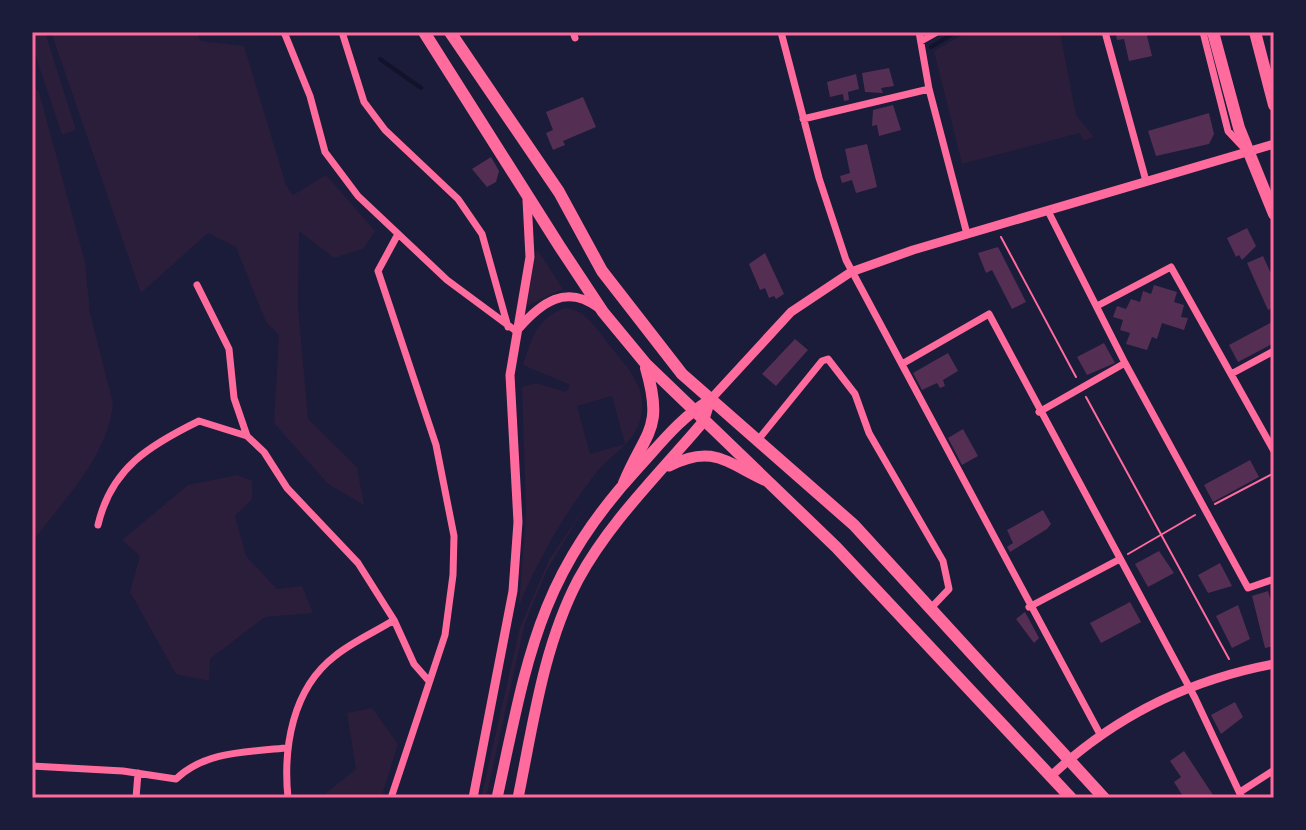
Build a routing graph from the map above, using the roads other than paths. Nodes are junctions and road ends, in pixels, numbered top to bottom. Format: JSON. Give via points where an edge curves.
{"nodes":[{"id":1,"x":284,"y":32,"type":"edge"},
{"id":2,"x":342,"y":32,"type":"edge"},
{"id":3,"x":424,"y":32,"type":"edge"},
{"id":4,"x":450,"y":32,"type":"edge"},
{"id":5,"x":781,"y":32,"type":"edge"},
{"id":6,"x":937,"y":32,"type":"edge"},
{"id":7,"x":1105,"y":32,"type":"edge"},
{"id":8,"x":1203,"y":32,"type":"edge"},
{"id":9,"x":1213,"y":32,"type":"edge"},
{"id":10,"x":1255,"y":32,"type":"edge"},
{"id":11,"x":920,"y":36,"type":"edge"},
{"id":12,"x":929,"y":89,"type":"junction"},
{"id":13,"x":1274,"y":105,"type":"edge"},
{"id":14,"x":803,"y":119,"type":"junction"},
{"id":15,"x":1274,"y":144,"type":"edge"},
{"id":16,"x":1247,"y":152,"type":"junction"},
{"id":17,"x":1146,"y":181,"type":"junction"},
{"id":18,"x":525,"y":195,"type":"junction"},
{"id":19,"x":1048,"y":211,"type":"junction"},
{"id":20,"x":1274,"y":214,"type":"edge"},
{"id":21,"x":398,"y":234,"type":"junction"},
{"id":22,"x":967,"y":234,"type":"junction"},
{"id":23,"x":851,"y":272,"type":"junction"},
{"id":24,"x":197,"y":285,"type":"dead end"},
{"id":25,"x":1097,"y":306,"type":"junction"},
{"id":26,"x":603,"y":312,"type":"junction"},
{"id":27,"x":512,"y":329,"type":"junction"},
{"id":28,"x":1274,"y":351,"type":"edge"},
{"id":29,"x":645,"y":363,"type":"junction"},
{"id":30,"x":1125,"y":363,"type":"junction"},
{"id":31,"x":902,"y":364,"type":"junction"},
{"id":32,"x":1233,"y":373,"type":"junction"},
{"id":33,"x":710,"y":400,"type":"junction"},
{"id":34,"x":691,"y":411,"type":"junction"},
{"id":35,"x":1039,"y":412,"type":"junction"},
{"id":36,"x":703,"y":422,"type":"junction"},
{"id":37,"x":247,"y":436,"type":"junction"},
{"id":38,"x":758,"y":440,"type":"junction"},
{"id":39,"x":1274,"y":451,"type":"edge"},
{"id":40,"x":663,"y":469,"type":"junction"},
{"id":41,"x":624,"y":483,"type":"junction"},
{"id":42,"x":775,"y":485,"type":"junction"},
{"id":43,"x":98,"y":525,"type":"dead end"},
{"id":44,"x":1120,"y":559,"type":"junction"},
{"id":45,"x":1274,"y":579,"type":"edge"},
{"id":46,"x":1029,"y":607,"type":"junction"},
{"id":47,"x":930,"y":609,"type":"junction"},
{"id":48,"x":394,"y":620,"type":"junction"},
{"id":49,"x":1274,"y":664,"type":"edge"},
{"id":50,"x":428,"y":680,"type":"junction"},
{"id":51,"x":1187,"y":686,"type":"junction"},
{"id":52,"x":1101,"y":736,"type":"junction"},
{"id":53,"x":286,"y":748,"type":"junction"},
{"id":54,"x":1069,"y":759,"type":"junction"},
{"id":55,"x":32,"y":766,"type":"edge"},
{"id":56,"x":1274,"y":770,"type":"edge"},
{"id":57,"x":138,"y":773,"type":"junction"},
{"id":58,"x":1051,"y":776,"type":"junction"},
{"id":59,"x":1241,"y":795,"type":"edge"},
{"id":60,"x":136,"y":798,"type":"edge"},
{"id":61,"x":288,"y":798,"type":"edge"},
{"id":62,"x":391,"y":798,"type":"edge"},
{"id":63,"x":473,"y":798,"type":"edge"},
{"id":64,"x":497,"y":798,"type":"edge"},
{"id":65,"x":518,"y":798,"type":"edge"},
{"id":66,"x":1071,"y":798,"type":"edge"},
{"id":67,"x":1104,"y":798,"type":"edge"}],
"edges":[{"from":1,"to":21,"type":"street","via":[[325,152],[358,196]]},
{"from":2,"to":27,"type":"street","via":[[364,102],[385,130],[458,199],[482,234]]},
{"from":3,"to":18,"type":"highway"},
{"from":4,"to":33,"type":"highway","via":[[559,192],[619,296]]},
{"from":5,"to":14,"type":"street"},
{"from":6,"to":11,"type":"street"},
{"from":7,"to":17,"type":"street"},
{"from":8,"to":16,"type":"street","via":[[1228,131]]},
{"from":9,"to":16,"type":"highway"},
{"from":10,"to":13,"type":"highway"},
{"from":11,"to":12,"type":"street"},
{"from":12,"to":14,"type":"street"},
{"from":12,"to":22,"type":"street"},
{"from":14,"to":23,"type":"street"},
{"from":15,"to":16,"type":"street"},
{"from":16,"to":17,"type":"street"},
{"from":16,"to":20,"type":"highway"},
{"from":17,"to":19,"type":"street"},
{"from":18,"to":26,"type":"highway"},
{"from":18,"to":27,"type":"street","via":[[531,243]]},
{"from":19,"to":22,"type":"street"},
{"from":19,"to":25,"type":"street"},
{"from":21,"to":27,"type":"street"},
{"from":21,"to":50,"type":"street","via":[[378,271],[436,445],[454,536],[445,635]]},
{"from":22,"to":23,"type":"street"},
{"from":23,"to":31,"type":"street"},
{"from":23,"to":33,"type":"street","via":[[791,312]]},
{"from":24,"to":37,"type":"street","via":[[229,349],[234,398]]},
{"from":25,"to":30,"type":"street"},
{"from":25,"to":32,"type":"street","via":[[1171,267]]},
{"from":26,"to":27,"type":"street","via":[[586,299],[557,297]]},
{"from":26,"to":29,"type":"highway"},
{"from":27,"to":63,"type":"street","via":[[518,522],[513,591]]},
{"from":28,"to":32,"type":"street"},
{"from":29,"to":34,"type":"highway"},
{"from":29,"to":41,"type":"highway","via":[[655,390],[654,421]]},
{"from":30,"to":35,"type":"street"},
{"from":30,"to":45,"type":"street","via":[[1248,588]]},
{"from":31,"to":35,"type":"street","via":[[989,314]]},
{"from":31,"to":46,"type":"street"},
{"from":32,"to":39,"type":"street"},
{"from":33,"to":34,"type":"main road"},
{"from":33,"to":36,"type":"main road"},
{"from":33,"to":38,"type":"highway"},
{"from":34,"to":36,"type":"highway"},
{"from":34,"to":41,"type":"main road"},
{"from":35,"to":44,"type":"street"},
{"from":36,"to":40,"type":"main road"},
{"from":36,"to":42,"type":"highway"},
{"from":37,"to":43,"type":"street","via":[[199,421],[153,444],[113,484]]},
{"from":37,"to":48,"type":"street","via":[[287,488],[358,563]]},
{"from":38,"to":47,"type":"highway","via":[[854,525]]},
{"from":38,"to":47,"type":"street","via":[[822,361],[834,363],[943,561],[949,589]]},
{"from":40,"to":42,"type":"main road","via":[[693,456],[714,455]]},
{"from":40,"to":65,"type":"main road","via":[[601,543],[568,601],[547,664]]},
{"from":41,"to":64,"type":"main road","via":[[577,542],[544,606]]},
{"from":42,"to":58,"type":"highway"},
{"from":44,"to":46,"type":"street"},
{"from":44,"to":51,"type":"street"},
{"from":46,"to":52,"type":"street"},
{"from":47,"to":54,"type":"highway"},
{"from":48,"to":50,"type":"street","via":[[414,664]]},
{"from":48,"to":53,"type":"street","via":[[334,657],[305,689]]},
{"from":49,"to":51,"type":"street"},
{"from":50,"to":62,"type":"street"},
{"from":51,"to":52,"type":"street"},
{"from":51,"to":59,"type":"street"},
{"from":52,"to":54,"type":"street"},
{"from":53,"to":57,"type":"street","via":[[213,756],[176,779]]},
{"from":53,"to":61,"type":"street"},
{"from":54,"to":58,"type":"street"},
{"from":54,"to":67,"type":"highway"},
{"from":55,"to":57,"type":"street"},
{"from":56,"to":59,"type":"street"},
{"from":57,"to":60,"type":"street"},
{"from":58,"to":66,"type":"highway"}]}
